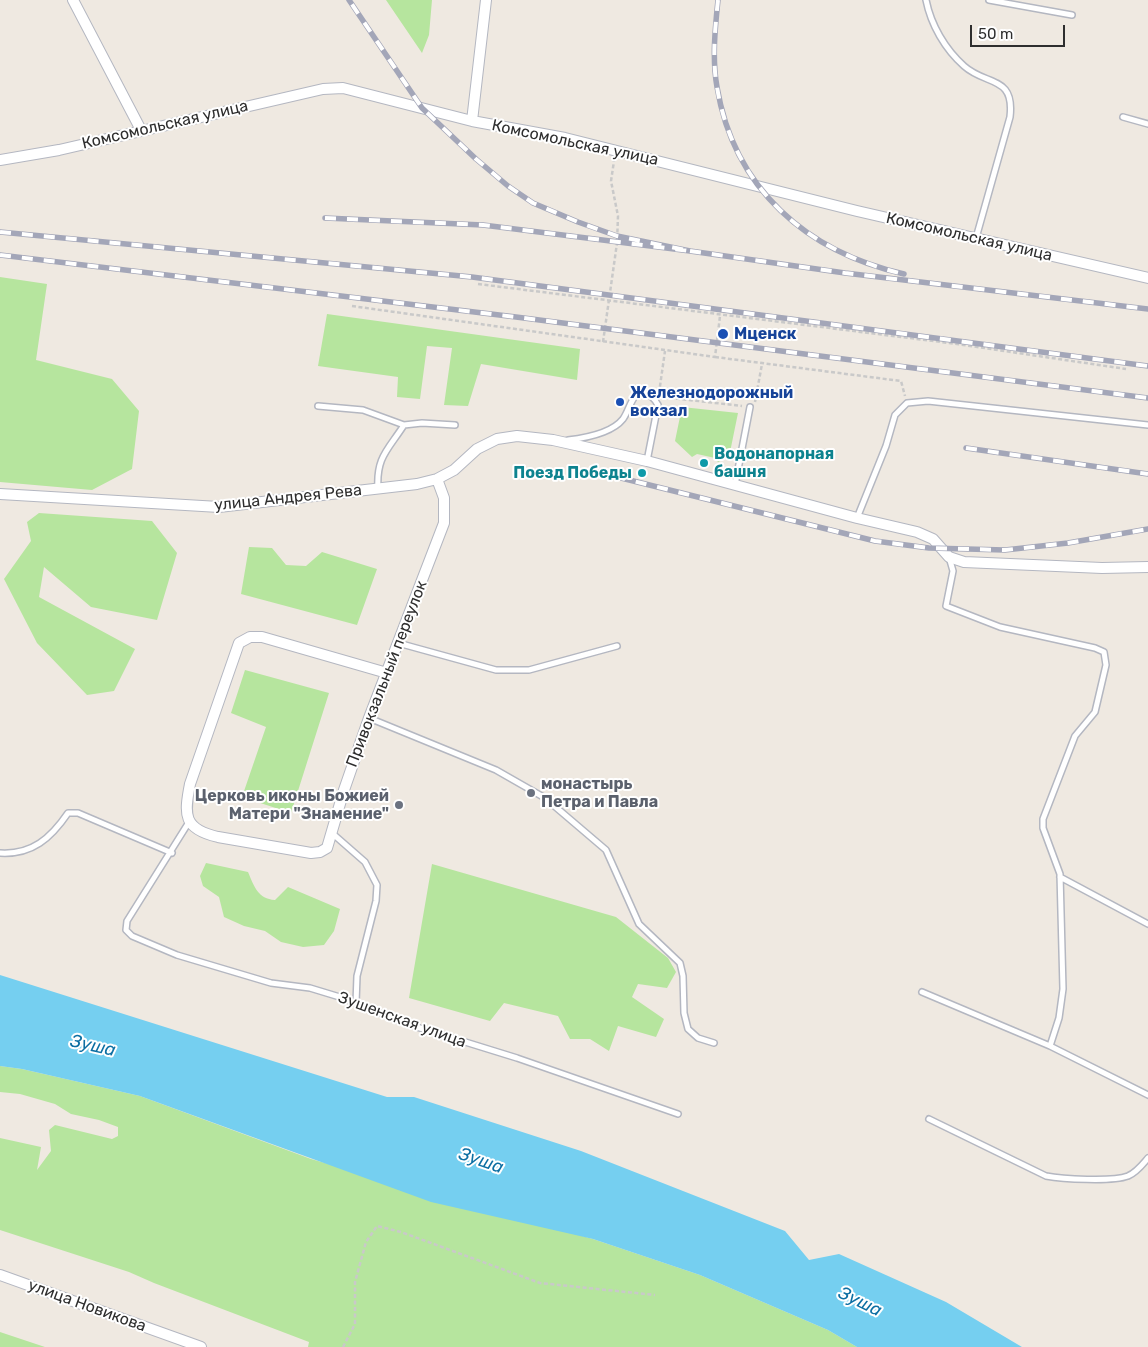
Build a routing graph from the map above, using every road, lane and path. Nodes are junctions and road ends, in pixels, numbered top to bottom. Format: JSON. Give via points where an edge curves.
{"nodes":[{"id":1,"x":73,"y":0,"type":"edge"},
{"id":2,"x":486,"y":0,"type":"edge"},
{"id":3,"x":926,"y":0,"type":"edge"},
{"id":4,"x":988,"y":0,"type":"edge"},
{"id":5,"x":1072,"y":14,"type":"dead end"},
{"id":6,"x":1123,"y":116,"type":"dead end"},
{"id":7,"x":472,"y":121,"type":"junction"},
{"id":8,"x":1148,"y":124,"type":"edge"},
{"id":9,"x":141,"y":130,"type":"junction"},
{"id":10,"x":615,"y":151,"type":"junction"},
{"id":11,"x":0,"y":160,"type":"edge"},
{"id":12,"x":976,"y":239,"type":"junction"},
{"id":13,"x":1148,"y":278,"type":"edge"},
{"id":14,"x":478,"y":284,"type":"dead end"},
{"id":15,"x":609,"y":302,"type":"junction"},
{"id":16,"x":352,"y":306,"type":"dead end"},
{"id":17,"x":720,"y":316,"type":"junction"},
{"id":18,"x":603,"y":342,"type":"junction"},
{"id":19,"x":665,"y":351,"type":"junction"},
{"id":20,"x":715,"y":357,"type":"junction"},
{"id":21,"x":762,"y":363,"type":"junction"},
{"id":22,"x":1126,"y":369,"type":"dead end"},
{"id":23,"x":907,"y":403,"type":"junction"},
{"id":24,"x":318,"y":406,"type":"dead end"},
{"id":25,"x":750,"y":407,"type":"junction"},
{"id":26,"x":404,"y":425,"type":"junction"},
{"id":27,"x":455,"y":425,"type":"dead end"},
{"id":28,"x":1148,"y":426,"type":"edge"},
{"id":29,"x":552,"y":440,"type":"junction"},
{"id":30,"x":647,"y":461,"type":"junction"},
{"id":31,"x":437,"y":479,"type":"junction"},
{"id":32,"x":735,"y":485,"type":"junction"},
{"id":33,"x":378,"y":489,"type":"junction"},
{"id":34,"x":0,"y":494,"type":"edge"},
{"id":35,"x":857,"y":518,"type":"junction"},
{"id":36,"x":949,"y":557,"type":"junction"},
{"id":37,"x":1148,"y":567,"type":"edge"},
{"id":38,"x":398,"y":643,"type":"junction"},
{"id":39,"x":617,"y":646,"type":"dead end"},
{"id":40,"x":386,"y":673,"type":"junction"},
{"id":41,"x":369,"y":718,"type":"junction"},
{"id":42,"x":189,"y":822,"type":"junction"},
{"id":43,"x":333,"y":834,"type":"junction"},
{"id":44,"x":0,"y":853,"type":"edge"},
{"id":45,"x":172,"y":853,"type":"junction"},
{"id":46,"x":1060,"y":877,"type":"junction"},
{"id":47,"x":1148,"y":924,"type":"edge"},
{"id":48,"x":922,"y":992,"type":"dead end"},
{"id":49,"x":356,"y":1003,"type":"junction"},
{"id":50,"x":714,"y":1043,"type":"dead end"},
{"id":51,"x":1050,"y":1046,"type":"junction"},
{"id":52,"x":1148,"y":1095,"type":"edge"},
{"id":53,"x":678,"y":1114,"type":"dead end"},
{"id":54,"x":929,"y":1119,"type":"dead end"},
{"id":55,"x":1148,"y":1158,"type":"edge"},
{"id":56,"x":0,"y":1275,"type":"edge"},
{"id":57,"x":655,"y":1295,"type":"dead end"},
{"id":58,"x":201,"y":1347,"type":"edge"},
{"id":59,"x":343,"y":1347,"type":"edge"}],
"edges":[{"from":1,"to":9,"type":"street"},
{"from":2,"to":7,"type":"street"},
{"from":3,"to":12,"type":"lane","via":[[935,28],[950,51],[966,68],[1006,89],[1010,98],[1010,117]]},
{"from":4,"to":5,"type":"lane"},
{"from":6,"to":8,"type":"lane"},
{"from":7,"to":9,"type":"street","name":"Комсомольская улица","via":[[342,88],[323,89]]},
{"from":7,"to":10,"type":"street","name":"Комсомольская улица","via":[[566,138]]},
{"from":9,"to":11,"type":"street","name":"Комсомольская улица"},
{"from":10,"to":12,"type":"street","name":"Комсомольская улица"},
{"from":10,"to":15,"type":"path","via":[[611,181],[618,216],[617,243]]},
{"from":12,"to":13,"type":"street","name":"Комсомольская улица"},
{"from":14,"to":15,"type":"path"},
{"from":15,"to":17,"type":"path"},
{"from":15,"to":18,"type":"path"},
{"from":16,"to":18,"type":"path"},
{"from":17,"to":20,"type":"path"},
{"from":17,"to":22,"type":"path","via":[[957,344]]},
{"from":18,"to":19,"type":"path"},
{"from":19,"to":20,"type":"path"},
{"from":19,"to":25,"type":"path","via":[[659,396]]},
{"from":20,"to":21,"type":"path"},
{"from":21,"to":23,"type":"path","via":[[900,381]]},
{"from":21,"to":25,"type":"path","via":[[757,400]]},
{"from":23,"to":28,"type":"lane","via":[[928,400]]},
{"from":23,"to":35,"type":"lane","via":[[895,414],[886,446]]},
{"from":24,"to":26,"type":"lane","via":[[363,410]]},
{"from":25,"to":32,"type":"lane"},
{"from":26,"to":27,"type":"lane"},
{"from":26,"to":33,"type":"lane","via":[[380,460]]},
{"from":29,"to":30,"type":"street"},
{"from":29,"to":30,"type":"lane","via":[[580,439],[617,424],[636,395],[646,393],[658,405]]},
{"from":29,"to":31,"type":"street","name":"улица Андрея Рева","via":[[517,436],[497,439],[477,449],[454,470]]},
{"from":30,"to":32,"type":"street"},
{"from":31,"to":33,"type":"street","name":"улица Андрея Рева"},
{"from":31,"to":38,"type":"street","name":"Привокзальный переулок","via":[[444,498],[444,523]]},
{"from":32,"to":35,"type":"street"},
{"from":33,"to":34,"type":"street","name":"улица Андрея Рева","via":[[219,507]]},
{"from":35,"to":36,"type":"street","via":[[917,532],[933,539]]},
{"from":36,"to":37,"type":"street","via":[[1002,566]]},
{"from":36,"to":46,"type":"lane","via":[[953,571],[946,606],[1000,627],[1104,652],[1106,665],[1095,712],[1075,736],[1043,819],[1043,828]]},
{"from":38,"to":39,"type":"lane","via":[[496,670],[529,670]]},
{"from":38,"to":40,"type":"street","name":"Привокзальный переулок"},
{"from":40,"to":41,"type":"street","name":"Привокзальный переулок"},
{"from":40,"to":42,"type":"street","via":[[262,637],[250,637],[240,642],[190,784],[186,807]]},
{"from":41,"to":43,"type":"street","name":"Привокзальный переулок","via":[[344,790]]},
{"from":41,"to":50,"type":"lane","via":[[496,770],[545,798],[606,850],[639,924],[680,963],[688,1029],[698,1038]]},
{"from":42,"to":43,"type":"street","via":[[203,834],[311,853],[327,848]]},
{"from":42,"to":45,"type":"lane"},
{"from":43,"to":49,"type":"lane","via":[[365,862],[377,885],[357,976]]},
{"from":44,"to":45,"type":"lane","via":[[13,854],[36,846],[53,834],[68,813],[78,813]]},
{"from":45,"to":49,"type":"lane","name":"Зушенская улица","via":[[127,921],[126,930],[132,936],[177,955],[271,983],[310,988]]},
{"from":46,"to":47,"type":"lane"},
{"from":46,"to":51,"type":"lane","via":[[1063,989],[1059,1018]]},
{"from":48,"to":51,"type":"lane"},
{"from":49,"to":53,"type":"lane","name":"Зушенская улица","via":[[407,1024]]},
{"from":51,"to":52,"type":"lane"},
{"from":54,"to":55,"type":"lane","via":[[1046,1176],[1067,1180],[1126,1177],[1138,1170]]},
{"from":56,"to":58,"type":"street","name":"улица Новикова"},
{"from":57,"to":59,"type":"path","via":[[540,1283],[377,1226],[366,1242],[355,1282],[355,1324]]}]}
